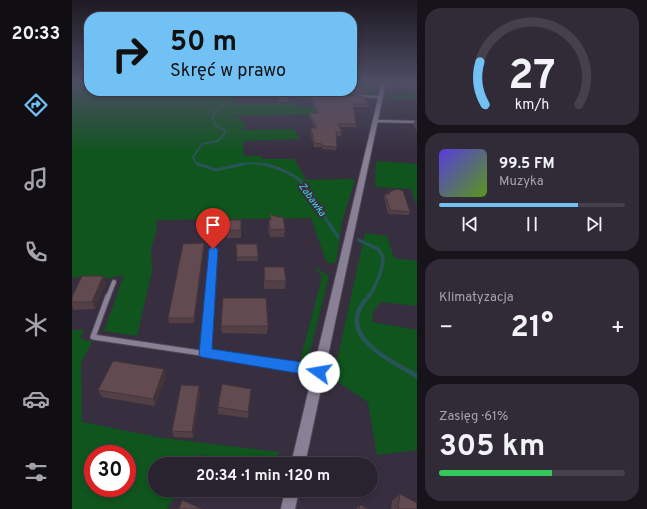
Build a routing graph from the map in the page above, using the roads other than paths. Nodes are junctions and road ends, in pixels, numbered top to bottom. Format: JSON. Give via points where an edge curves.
{"nodes":[{"id":1,"x":378,"y":106,"type":"edge"},
{"id":2,"x":375,"y":121,"type":"junction"},
{"id":3,"x":417,"y":122,"type":"edge"},
{"id":4,"x":213,"y":249,"type":"dead end"},
{"id":5,"x":114,"y":282,"type":"dead end"},
{"id":6,"x":205,"y":354,"type":"junction"},
{"id":7,"x":319,"y":372,"type":"junction"},
{"id":8,"x":300,"y":457,"type":"edge"},
{"id":9,"x":291,"y":497,"type":"edge"},
{"id":10,"x":288,"y":509,"type":"edge"}],
"edges":[{"from":1,"to":2,"type":"main road"},
{"from":2,"to":3,"type":"street"},
{"from":2,"to":7,"type":"main road"},
{"from":4,"to":6,"type":"street"},
{"from":5,"to":6,"type":"street","via":[[93,337]]},
{"from":6,"to":7,"type":"street"},
{"from":7,"to":8,"type":"main road"},
{"from":9,"to":10,"type":"main road"}]}
